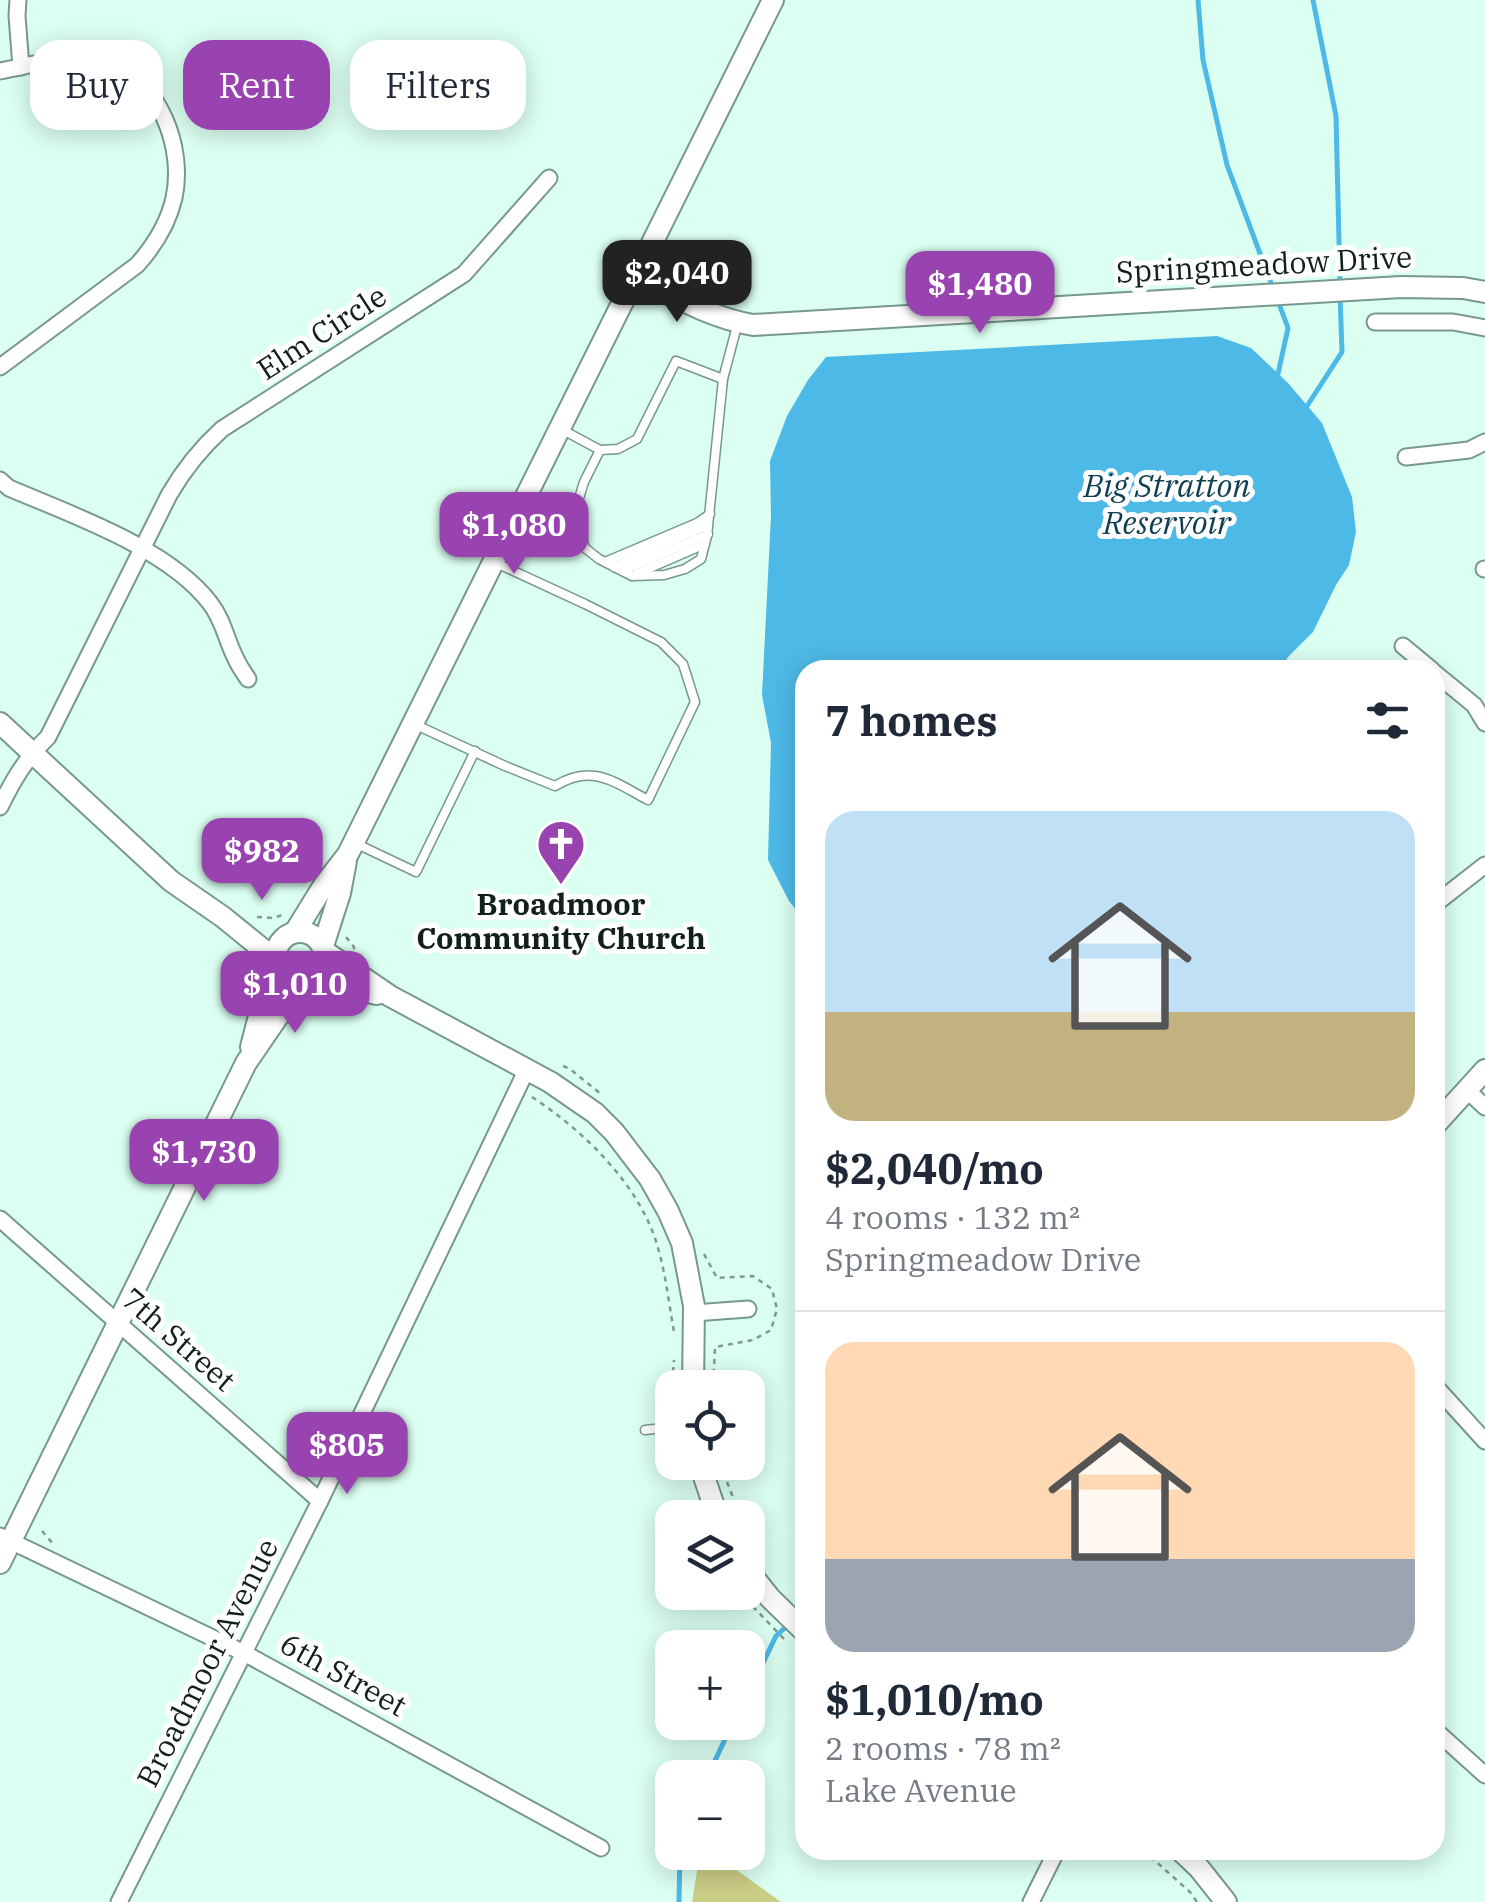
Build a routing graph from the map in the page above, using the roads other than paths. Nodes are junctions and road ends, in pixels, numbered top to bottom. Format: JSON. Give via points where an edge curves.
{"nodes":[{"id":1,"x":18,"y":0,"type":"edge"},
{"id":2,"x":773,"y":0,"type":"edge"},
{"id":3,"x":21,"y":67,"type":"junction"},
{"id":4,"x":0,"y":71,"type":"edge"},
{"id":5,"x":550,"y":178,"type":"dead end"},
{"id":6,"x":636,"y":278,"type":"junction"},
{"id":7,"x":1485,"y":292,"type":"edge"},
{"id":8,"x":738,"y":322,"type":"junction"},
{"id":9,"x":1376,"y":322,"type":"dead end"},
{"id":10,"x":1485,"y":328,"type":"edge"},
{"id":11,"x":0,"y":367,"type":"edge"},
{"id":12,"x":723,"y":378,"type":"junction"},
{"id":13,"x":560,"y":428,"type":"junction"},
{"id":14,"x":1485,"y":442,"type":"edge"},
{"id":15,"x":600,"y":450,"type":"junction"},
{"id":16,"x":1406,"y":457,"type":"dead end"},
{"id":17,"x":0,"y":480,"type":"edge"},
{"id":18,"x":710,"y":514,"type":"junction"},
{"id":19,"x":708,"y":529,"type":"junction"},
{"id":20,"x":705,"y":544,"type":"junction"},
{"id":21,"x":144,"y":548,"type":"junction"},
{"id":22,"x":494,"y":562,"type":"junction"},
{"id":23,"x":619,"y":569,"type":"junction"},
{"id":24,"x":1403,"y":646,"type":"dead end"},
{"id":25,"x":1419,"y":660,"type":"edge"},
{"id":26,"x":248,"y":680,"type":"dead end"},
{"id":27,"x":1445,"y":682,"type":"edge"},
{"id":28,"x":0,"y":723,"type":"edge"},
{"id":29,"x":413,"y":723,"type":"junction"},
{"id":30,"x":1485,"y":723,"type":"edge"},
{"id":31,"x":476,"y":750,"type":"junction"},
{"id":32,"x":33,"y":752,"type":"junction"},
{"id":33,"x":0,"y":807,"type":"edge"},
{"id":34,"x":350,"y":848,"type":"junction"},
{"id":35,"x":1485,"y":865,"type":"edge"},
{"id":36,"x":1445,"y":895,"type":"edge"},
{"id":37,"x":223,"y":917,"type":"junction"},
{"id":38,"x":290,"y":934,"type":"junction"},
{"id":39,"x":323,"y":948,"type":"junction"},
{"id":40,"x":278,"y":965,"type":"junction"},
{"id":41,"x":306,"y":979,"type":"junction"},
{"id":42,"x":390,"y":996,"type":"junction"},
{"id":43,"x":246,"y":1062,"type":"junction"},
{"id":44,"x":1485,"y":1070,"type":"edge"},
{"id":45,"x":522,"y":1078,"type":"junction"},
{"id":46,"x":1466,"y":1090,"type":"junction"},
{"id":47,"x":1485,"y":1108,"type":"edge"},
{"id":48,"x":1445,"y":1114,"type":"edge"},
{"id":49,"x":0,"y":1219,"type":"edge"},
{"id":50,"x":748,"y":1309,"type":"dead end"},
{"id":51,"x":694,"y":1314,"type":"junction"},
{"id":52,"x":116,"y":1324,"type":"junction"},
{"id":53,"x":693,"y":1370,"type":"edge"},
{"id":54,"x":1445,"y":1397,"type":"edge"},
{"id":55,"x":655,"y":1428,"type":"edge"},
{"id":56,"x":645,"y":1430,"type":"dead end"},
{"id":57,"x":1485,"y":1442,"type":"edge"},
{"id":58,"x":320,"y":1502,"type":"junction"},
{"id":59,"x":5,"y":1539,"type":"edge"},
{"id":60,"x":0,"y":1562,"type":"edge"},
{"id":61,"x":765,"y":1592,"type":"edge"},
{"id":62,"x":795,"y":1622,"type":"edge"},
{"id":63,"x":244,"y":1653,"type":"junction"},
{"id":64,"x":1445,"y":1739,"type":"edge"},
{"id":65,"x":1485,"y":1774,"type":"edge"},
{"id":66,"x":601,"y":1848,"type":"dead end"},
{"id":67,"x":1053,"y":1860,"type":"edge"},
{"id":68,"x":1190,"y":1860,"type":"edge"},
{"id":69,"x":119,"y":1902,"type":"edge"},
{"id":70,"x":1032,"y":1902,"type":"edge"},
{"id":71,"x":1226,"y":1902,"type":"edge"}],
"edges":[{"from":1,"to":3,"type":"street"},
{"from":2,"to":6,"type":"street"},
{"from":3,"to":4,"type":"street"},
{"from":3,"to":11,"type":"street","via":[[80,58],[125,70],[156,101],[176,170],[166,223],[146,255]]},
{"from":5,"to":21,"type":"street","name":"Elm Circle","via":[[464,274],[202,447]]},
{"from":6,"to":8,"type":"street","name":"Springmeadow Drive"},
{"from":6,"to":13,"type":"street"},
{"from":7,"to":8,"type":"street","name":"Springmeadow Drive","via":[[1401,287]]},
{"from":8,"to":12,"type":"lane"},
{"from":9,"to":10,"type":"street"},
{"from":12,"to":15,"type":"lane","via":[[676,361],[637,439]]},
{"from":12,"to":18,"type":"lane"},
{"from":13,"to":15,"type":"lane"},
{"from":13,"to":22,"type":"street"},
{"from":14,"to":16,"type":"street"},
{"from":15,"to":23,"type":"lane","via":[[576,508],[578,526],[585,548]]},
{"from":17,"to":21,"type":"street"},
{"from":18,"to":19,"type":"lane"},
{"from":18,"to":23,"type":"lane"},
{"from":19,"to":20,"type":"lane"},
{"from":19,"to":23,"type":"lane"},
{"from":20,"to":23,"type":"lane"},
{"from":20,"to":23,"type":"lane","via":[[701,559],[664,576]]},
{"from":21,"to":26,"type":"street","via":[[208,600]]},
{"from":21,"to":32,"type":"street","name":"Elm Circle","via":[[48,737]]},
{"from":22,"to":29,"type":"street"},
{"from":22,"to":31,"type":"lane","via":[[661,642],[683,664],[694,702],[648,800],[591,775],[572,775],[555,786]]},
{"from":24,"to":25,"type":"street"},
{"from":27,"to":30,"type":"street"},
{"from":28,"to":32,"type":"street"},
{"from":29,"to":31,"type":"lane"},
{"from":29,"to":34,"type":"street"},
{"from":31,"to":34,"type":"lane","via":[[416,872]]},
{"from":32,"to":33,"type":"street","name":"Elm Circle"},
{"from":32,"to":37,"type":"street","via":[[171,881]]},
{"from":34,"to":38,"type":"street"},
{"from":34,"to":39,"type":"street"},
{"from":35,"to":36,"type":"street"},
{"from":37,"to":38,"type":"street"},
{"from":37,"to":40,"type":"street"},
{"from":38,"to":39,"type":"street","via":[[308,933]]},
{"from":38,"to":40,"type":"street","via":[[278,947]]},
{"from":39,"to":41,"type":"street","via":[[322,967]]},
{"from":39,"to":42,"type":"street"},
{"from":40,"to":41,"type":"street","via":[[285,976]]},
{"from":40,"to":43,"type":"street"},
{"from":41,"to":42,"type":"street"},
{"from":41,"to":43,"type":"street"},
{"from":42,"to":45,"type":"street"},
{"from":43,"to":52,"type":"street"},
{"from":44,"to":46,"type":"street"},
{"from":45,"to":51,"type":"street","via":[[550,1082],[594,1112],[632,1154],[682,1243]]},
{"from":45,"to":58,"type":"street","name":"Broadmoor Avenue"},
{"from":46,"to":47,"type":"street"},
{"from":46,"to":48,"type":"street"},
{"from":49,"to":52,"type":"street","name":"7th Street"},
{"from":50,"to":51,"type":"street"},
{"from":51,"to":53,"type":"street"},
{"from":52,"to":58,"type":"street","name":"7th Street"},
{"from":52,"to":59,"type":"street"},
{"from":54,"to":57,"type":"street"},
{"from":55,"to":56,"type":"lane"},
{"from":58,"to":63,"type":"street","name":"Broadmoor Avenue"},
{"from":59,"to":60,"type":"street"},
{"from":59,"to":63,"type":"street","name":"6th Street"},
{"from":61,"to":62,"type":"street"},
{"from":63,"to":66,"type":"street","name":"6th Street"},
{"from":63,"to":69,"type":"street","name":"Broadmoor Avenue"},
{"from":64,"to":65,"type":"street"},
{"from":67,"to":70,"type":"street"},
{"from":68,"to":71,"type":"street"}]}
